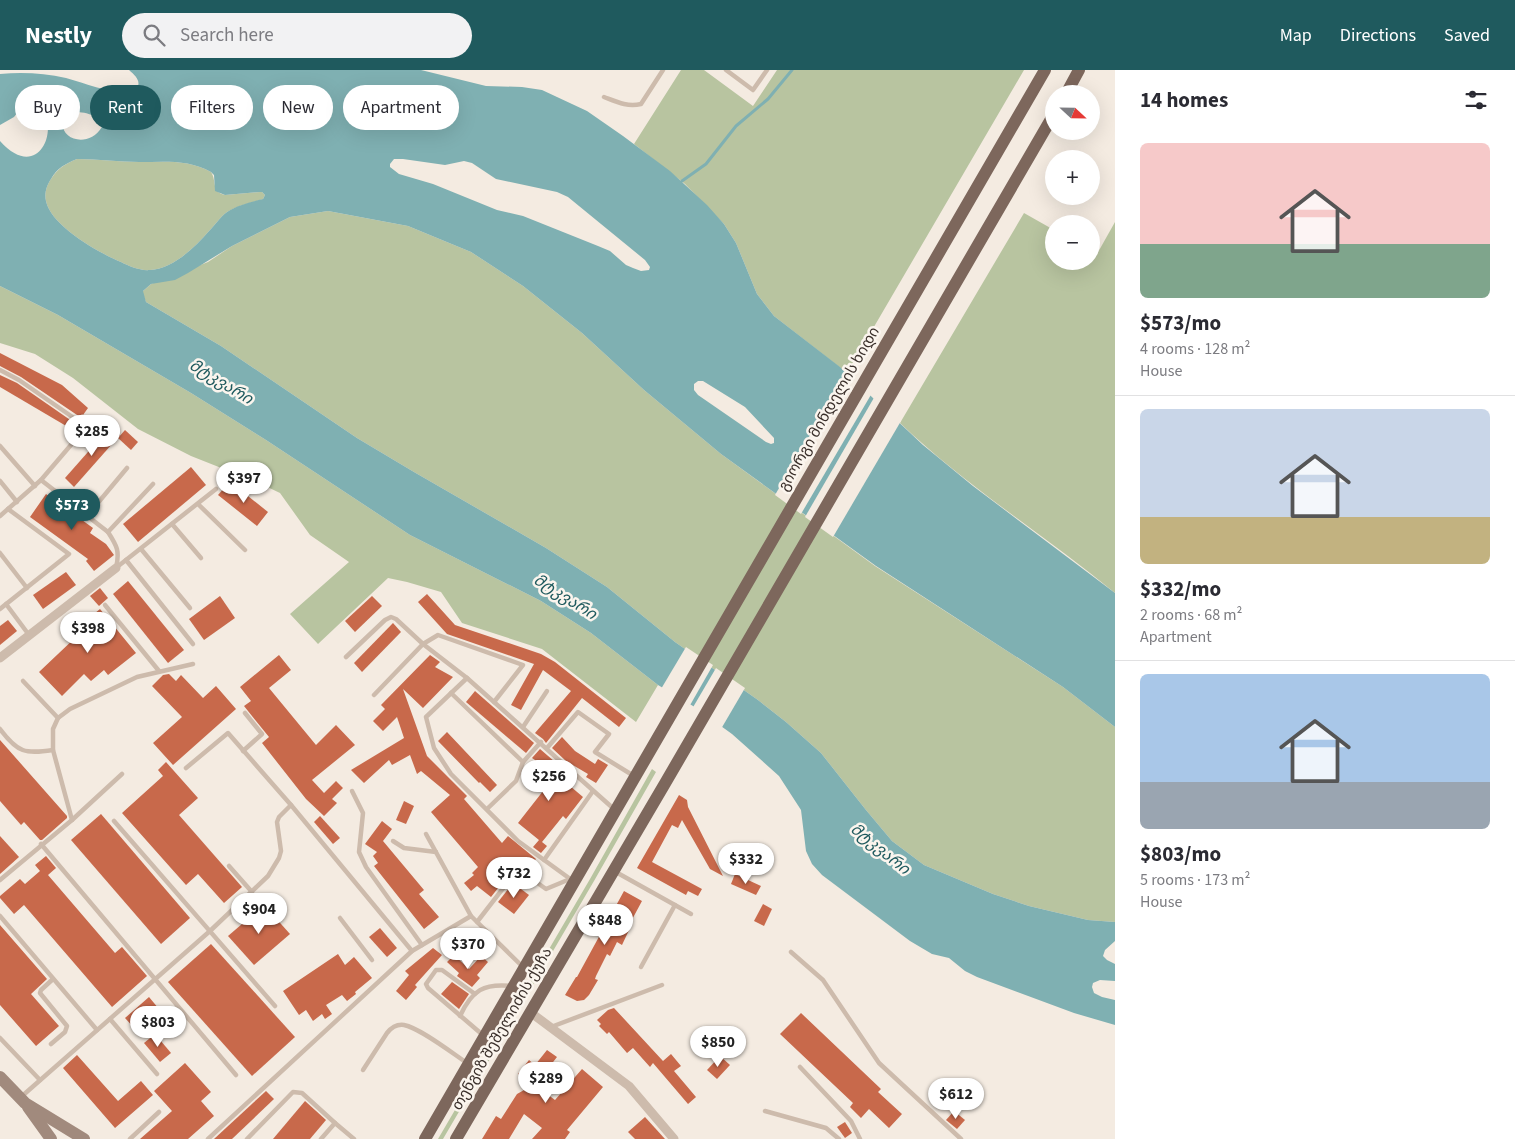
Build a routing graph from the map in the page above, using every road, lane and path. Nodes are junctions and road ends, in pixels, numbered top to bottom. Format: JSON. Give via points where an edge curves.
{"nodes":[{"id":1,"x":663,"y":70,"type":"edge"},
{"id":2,"x":726,"y":70,"type":"edge"},
{"id":3,"x":767,"y":70,"type":"edge"},
{"id":4,"x":1045,"y":70,"type":"edge"},
{"id":5,"x":1080,"y":70,"type":"edge"},
{"id":6,"x":1071,"y":85,"type":"edge"},
{"id":7,"x":604,"y":97,"type":"dead end"},
{"id":8,"x":1045,"y":129,"type":"edge"},
{"id":9,"x":0,"y":370,"type":"edge"},
{"id":10,"x":0,"y":446,"type":"edge"},
{"id":11,"x":127,"y":468,"type":"dead end"},
{"id":12,"x":41,"y":480,"type":"junction"},
{"id":13,"x":0,"y":481,"type":"edge"},
{"id":14,"x":153,"y":484,"type":"dead end"},
{"id":15,"x":35,"y":486,"type":"junction"},
{"id":16,"x":216,"y":489,"type":"dead end"},
{"id":17,"x":16,"y":502,"type":"junction"},
{"id":18,"x":198,"y":504,"type":"junction"},
{"id":19,"x":8,"y":509,"type":"junction"},
{"id":20,"x":0,"y":516,"type":"edge"},
{"id":21,"x":87,"y":516,"type":"junction"},
{"id":22,"x":172,"y":524,"type":"junction"},
{"id":23,"x":108,"y":532,"type":"junction"},
{"id":24,"x":141,"y":548,"type":"junction"},
{"id":25,"x":245,"y":550,"type":"dead end"},
{"id":26,"x":0,"y":553,"type":"edge"},
{"id":27,"x":201,"y":558,"type":"dead end"},
{"id":28,"x":126,"y":560,"type":"junction"},
{"id":29,"x":116,"y":568,"type":"junction"},
{"id":30,"x":27,"y":588,"type":"junction"},
{"id":31,"x":6,"y":604,"type":"junction"},
{"id":32,"x":106,"y":605,"type":"dead end"},
{"id":33,"x":190,"y":608,"type":"dead end"},
{"id":34,"x":0,"y":609,"type":"edge"},
{"id":35,"x":28,"y":634,"type":"junction"},
{"id":36,"x":193,"y":644,"type":"dead end"},
{"id":37,"x":423,"y":644,"type":"junction"},
{"id":38,"x":346,"y":657,"type":"dead end"},
{"id":39,"x":0,"y":658,"type":"edge"},
{"id":40,"x":193,"y":664,"type":"dead end"},
{"id":41,"x":159,"y":671,"type":"junction"},
{"id":42,"x":467,"y":678,"type":"junction"},
{"id":43,"x":23,"y":681,"type":"dead end"},
{"id":44,"x":547,"y":691,"type":"dead end"},
{"id":45,"x":452,"y":693,"type":"junction"},
{"id":46,"x":374,"y":695,"type":"dead end"},
{"id":47,"x":494,"y":702,"type":"junction"},
{"id":48,"x":245,"y":714,"type":"dead end"},
{"id":49,"x":58,"y":718,"type":"junction"},
{"id":50,"x":523,"y":727,"type":"junction"},
{"id":51,"x":0,"y":730,"type":"edge"},
{"id":52,"x":541,"y":742,"type":"junction"},
{"id":53,"x":547,"y":748,"type":"junction"},
{"id":54,"x":53,"y":750,"type":"junction"},
{"id":55,"x":243,"y":751,"type":"junction"},
{"id":56,"x":523,"y":762,"type":"junction"},
{"id":57,"x":642,"y":765,"type":"joint"},
{"id":58,"x":186,"y":768,"type":"dead end"},
{"id":59,"x":122,"y":774,"type":"dead end"},
{"id":60,"x":635,"y":777,"type":"junction"},
{"id":61,"x":352,"y":791,"type":"dead end"},
{"id":62,"x":593,"y":791,"type":"junction"},
{"id":63,"x":291,"y":805,"type":"junction"},
{"id":64,"x":486,"y":809,"type":"junction"},
{"id":65,"x":616,"y":810,"type":"junction"},
{"id":66,"x":72,"y":820,"type":"junction"},
{"id":67,"x":114,"y":821,"type":"dead end"},
{"id":68,"x":426,"y":834,"type":"dead end"},
{"id":69,"x":393,"y":841,"type":"dead end"},
{"id":70,"x":42,"y":844,"type":"junction"},
{"id":71,"x":436,"y":852,"type":"junction"},
{"id":72,"x":544,"y":860,"type":"junction"},
{"id":73,"x":229,"y":866,"type":"dead end"},
{"id":74,"x":613,"y":871,"type":"junction"},
{"id":75,"x":0,"y":880,"type":"edge"},
{"id":76,"x":572,"y":881,"type":"junction"},
{"id":77,"x":252,"y":892,"type":"junction"},
{"id":78,"x":676,"y":905,"type":"junction"},
{"id":79,"x":692,"y":914,"type":"dead end"},
{"id":80,"x":0,"y":916,"type":"edge"},
{"id":81,"x":471,"y":916,"type":"junction"},
{"id":82,"x":340,"y":918,"type":"dead end"},
{"id":83,"x":477,"y":922,"type":"junction"},
{"id":84,"x":210,"y":931,"type":"junction"},
{"id":85,"x":422,"y":946,"type":"junction"},
{"id":86,"x":412,"y":951,"type":"junction"},
{"id":87,"x":791,"y":952,"type":"dead end"},
{"id":88,"x":372,"y":960,"type":"dead end"},
{"id":89,"x":642,"y":967,"type":"dead end"},
{"id":90,"x":524,"y":968,"type":"junction"},
{"id":91,"x":53,"y":979,"type":"junction"},
{"id":92,"x":155,"y":980,"type":"junction"},
{"id":93,"x":662,"y":984,"type":"dead end"},
{"id":94,"x":514,"y":986,"type":"junction"},
{"id":95,"x":475,"y":994,"type":"junction"},
{"id":96,"x":275,"y":1006,"type":"dead end"},
{"id":97,"x":530,"y":1012,"type":"junction"},
{"id":98,"x":460,"y":1016,"type":"junction"},
{"id":99,"x":110,"y":1019,"type":"junction"},
{"id":100,"x":551,"y":1027,"type":"junction"},
{"id":101,"x":97,"y":1030,"type":"junction"},
{"id":102,"x":485,"y":1036,"type":"junction"},
{"id":103,"x":0,"y":1038,"type":"edge"},
{"id":104,"x":51,"y":1044,"type":"dead end"},
{"id":105,"x":468,"y":1064,"type":"junction"},
{"id":106,"x":800,"y":1067,"type":"dead end"},
{"id":107,"x":363,"y":1070,"type":"dead end"},
{"id":108,"x":157,"y":1074,"type":"dead end"},
{"id":109,"x":236,"y":1075,"type":"dead end"},
{"id":110,"x":0,"y":1077,"type":"edge"},
{"id":111,"x":40,"y":1080,"type":"junction"},
{"id":112,"x":23,"y":1100,"type":"junction"},
{"id":113,"x":765,"y":1111,"type":"dead end"},
{"id":114,"x":159,"y":1112,"type":"dead end"},
{"id":115,"x":335,"y":1123,"type":"junction"},
{"id":116,"x":51,"y":1139,"type":"edge"},
{"id":117,"x":84,"y":1139,"type":"edge"},
{"id":118,"x":130,"y":1139,"type":"edge"},
{"id":119,"x":208,"y":1139,"type":"edge"},
{"id":120,"x":247,"y":1139,"type":"edge"},
{"id":121,"x":321,"y":1139,"type":"edge"},
{"id":122,"x":354,"y":1139,"type":"edge"},
{"id":123,"x":425,"y":1139,"type":"edge"},
{"id":124,"x":456,"y":1139,"type":"edge"},
{"id":125,"x":674,"y":1139,"type":"edge"},
{"id":126,"x":839,"y":1139,"type":"edge"},
{"id":127,"x":860,"y":1139,"type":"edge"},
{"id":128,"x":961,"y":1139,"type":"edge"}],
"edges":[{"from":1,"to":7,"type":"lane","via":[[641,104],[625,105]]},
{"from":2,"to":3,"type":"lane","via":[[753,90]]},
{"from":4,"to":57,"type":"main road","name":"გიორგი მინდელის ხიდი"},
{"from":5,"to":6,"type":"main road"},
{"from":8,"to":74,"type":"main road","name":"თენგიზ შეშელიძის ქუჩა"},
{"from":9,"to":12,"type":"lane","via":[[84,426]]},
{"from":10,"to":15,"type":"lane"},
{"from":11,"to":21,"type":"lane"},
{"from":12,"to":15,"type":"lane"},
{"from":12,"to":21,"type":"lane"},
{"from":13,"to":17,"type":"lane"},
{"from":14,"to":23,"type":"lane"},
{"from":15,"to":17,"type":"lane"},
{"from":16,"to":18,"type":"lane"},
{"from":17,"to":19,"type":"lane"},
{"from":18,"to":22,"type":"lane"},
{"from":18,"to":25,"type":"lane"},
{"from":19,"to":20,"type":"lane"},
{"from":19,"to":30,"type":"lane","via":[[69,554]]},
{"from":21,"to":23,"type":"lane"},
{"from":22,"to":24,"type":"lane"},
{"from":22,"to":27,"type":"lane"},
{"from":23,"to":29,"type":"lane","via":[[119,556]]},
{"from":24,"to":28,"type":"lane"},
{"from":24,"to":33,"type":"lane"},
{"from":26,"to":30,"type":"lane"},
{"from":28,"to":29,"type":"lane"},
{"from":28,"to":36,"type":"lane"},
{"from":29,"to":35,"type":"street"},
{"from":30,"to":31,"type":"lane"},
{"from":31,"to":34,"type":"lane"},
{"from":31,"to":35,"type":"lane"},
{"from":32,"to":41,"type":"lane"},
{"from":35,"to":39,"type":"street"},
{"from":37,"to":38,"type":"lane","via":[[396,619],[389,618]]},
{"from":37,"to":42,"type":"lane"},
{"from":37,"to":46,"type":"lane"},
{"from":37,"to":47,"type":"lane","via":[[438,635],[523,665]]},
{"from":40,"to":41,"type":"lane"},
{"from":41,"to":49,"type":"lane","via":[[137,677]]},
{"from":42,"to":45,"type":"lane"},
{"from":42,"to":47,"type":"lane"},
{"from":43,"to":49,"type":"lane"},
{"from":44,"to":50,"type":"lane"},
{"from":45,"to":56,"type":"lane"},
{"from":45,"to":64,"type":"lane","via":[[426,717],[434,748],[451,774]]},
{"from":47,"to":50,"type":"lane"},
{"from":48,"to":55,"type":"lane","via":[[262,734]]},
{"from":49,"to":54,"type":"lane","via":[[53,729]]},
{"from":50,"to":52,"type":"lane"},
{"from":51,"to":54,"type":"lane","via":[[11,744],[24,751]]},
{"from":52,"to":53,"type":"lane"},
{"from":52,"to":56,"type":"lane"},
{"from":53,"to":60,"type":"lane","via":[[578,712],[609,734],[595,752]]},
{"from":53,"to":62,"type":"lane"},
{"from":54,"to":66,"type":"lane"},
{"from":55,"to":58,"type":"lane","via":[[228,733]]},
{"from":55,"to":63,"type":"lane"},
{"from":56,"to":64,"type":"lane","via":[[516,781]]},
{"from":57,"to":60,"type":"main road","name":"თენგიზ შეშელიძის ქუჩა"},
{"from":59,"to":66,"type":"lane"},
{"from":60,"to":65,"type":"main road","name":"თენგიზ შეშელიძის ქუჩა"},
{"from":61,"to":85,"type":"lane","via":[[362,812],[359,852],[366,867]]},
{"from":62,"to":65,"type":"lane"},
{"from":62,"to":72,"type":"lane"},
{"from":63,"to":77,"type":"lane","via":[[277,822],[281,845],[279,858],[268,876]]},
{"from":63,"to":86,"type":"lane"},
{"from":64,"to":72,"type":"lane","via":[[518,841]]},
{"from":65,"to":76,"type":"main road","name":"თენგიზ შეშელიძის ქუჩა"},
{"from":66,"to":70,"type":"lane"},
{"from":67,"to":84,"type":"lane"},
{"from":68,"to":71,"type":"lane"},
{"from":69,"to":71,"type":"lane","via":[[404,848]]},
{"from":70,"to":75,"type":"lane"},
{"from":70,"to":92,"type":"lane"},
{"from":71,"to":81,"type":"lane"},
{"from":72,"to":76,"type":"lane"},
{"from":73,"to":77,"type":"lane"},
{"from":74,"to":78,"type":"lane"},
{"from":74,"to":97,"type":"main road","name":"თენგიზ შეშელიძის ქუჩა"},
{"from":76,"to":83,"type":"lane","via":[[546,889],[518,869]]},
{"from":76,"to":90,"type":"main road","name":"თენგიზ შეშელიძის ქუჩა"},
{"from":77,"to":84,"type":"lane"},
{"from":78,"to":79,"type":"lane"},
{"from":78,"to":89,"type":"lane"},
{"from":80,"to":91,"type":"lane"},
{"from":81,"to":83,"type":"lane"},
{"from":81,"to":85,"type":"lane"},
{"from":82,"to":88,"type":"lane"},
{"from":83,"to":90,"type":"lane"},
{"from":84,"to":92,"type":"lane"},
{"from":84,"to":96,"type":"lane"},
{"from":85,"to":86,"type":"lane"},
{"from":86,"to":119,"type":"lane"},
{"from":87,"to":128,"type":"lane","via":[[823,980],[879,1063]]},
{"from":90,"to":94,"type":"main road","name":"თენგიზ შეშელიძის ქუჩა"},
{"from":91,"to":101,"type":"lane"},
{"from":91,"to":104,"type":"lane","via":[[40,993],[67,1026]]},
{"from":92,"to":99,"type":"lane"},
{"from":92,"to":109,"type":"lane"},
{"from":93,"to":100,"type":"lane"},
{"from":94,"to":95,"type":"lane","via":[[496,984]]},
{"from":94,"to":102,"type":"main road","name":"თენგიზ შეშელიძის ქუჩა"},
{"from":95,"to":98,"type":"lane"},
{"from":95,"to":98,"type":"lane","via":[[442,970],[436,970],[427,981],[428,988]]},
{"from":97,"to":100,"type":"street"},
{"from":97,"to":124,"type":"main road","name":"თენგიზ შეშელიძის ქუჩა"},
{"from":98,"to":102,"type":"lane"},
{"from":99,"to":101,"type":"lane"},
{"from":99,"to":108,"type":"lane"},
{"from":100,"to":125,"type":"street","via":[[629,1086]]},
{"from":101,"to":111,"type":"lane"},
{"from":102,"to":105,"type":"main road","name":"თენგიზ შეშელიძის ქუჩა"},
{"from":103,"to":111,"type":"lane"},
{"from":105,"to":107,"type":"lane","via":[[415,1029],[398,1025],[387,1033]]},
{"from":105,"to":123,"type":"main road","name":"თენგიზ შეშელიძის ქუჩა"},
{"from":106,"to":127,"type":"lane","via":[[851,1121]]},
{"from":110,"to":112,"type":"main road"},
{"from":111,"to":112,"type":"lane"},
{"from":112,"to":116,"type":"main road"},
{"from":112,"to":117,"type":"main road"},
{"from":113,"to":126,"type":"lane","via":[[826,1128]]},
{"from":114,"to":118,"type":"lane"},
{"from":115,"to":120,"type":"lane","via":[[302,1093],[293,1092]]},
{"from":115,"to":121,"type":"lane"},
{"from":115,"to":122,"type":"lane"}]}
